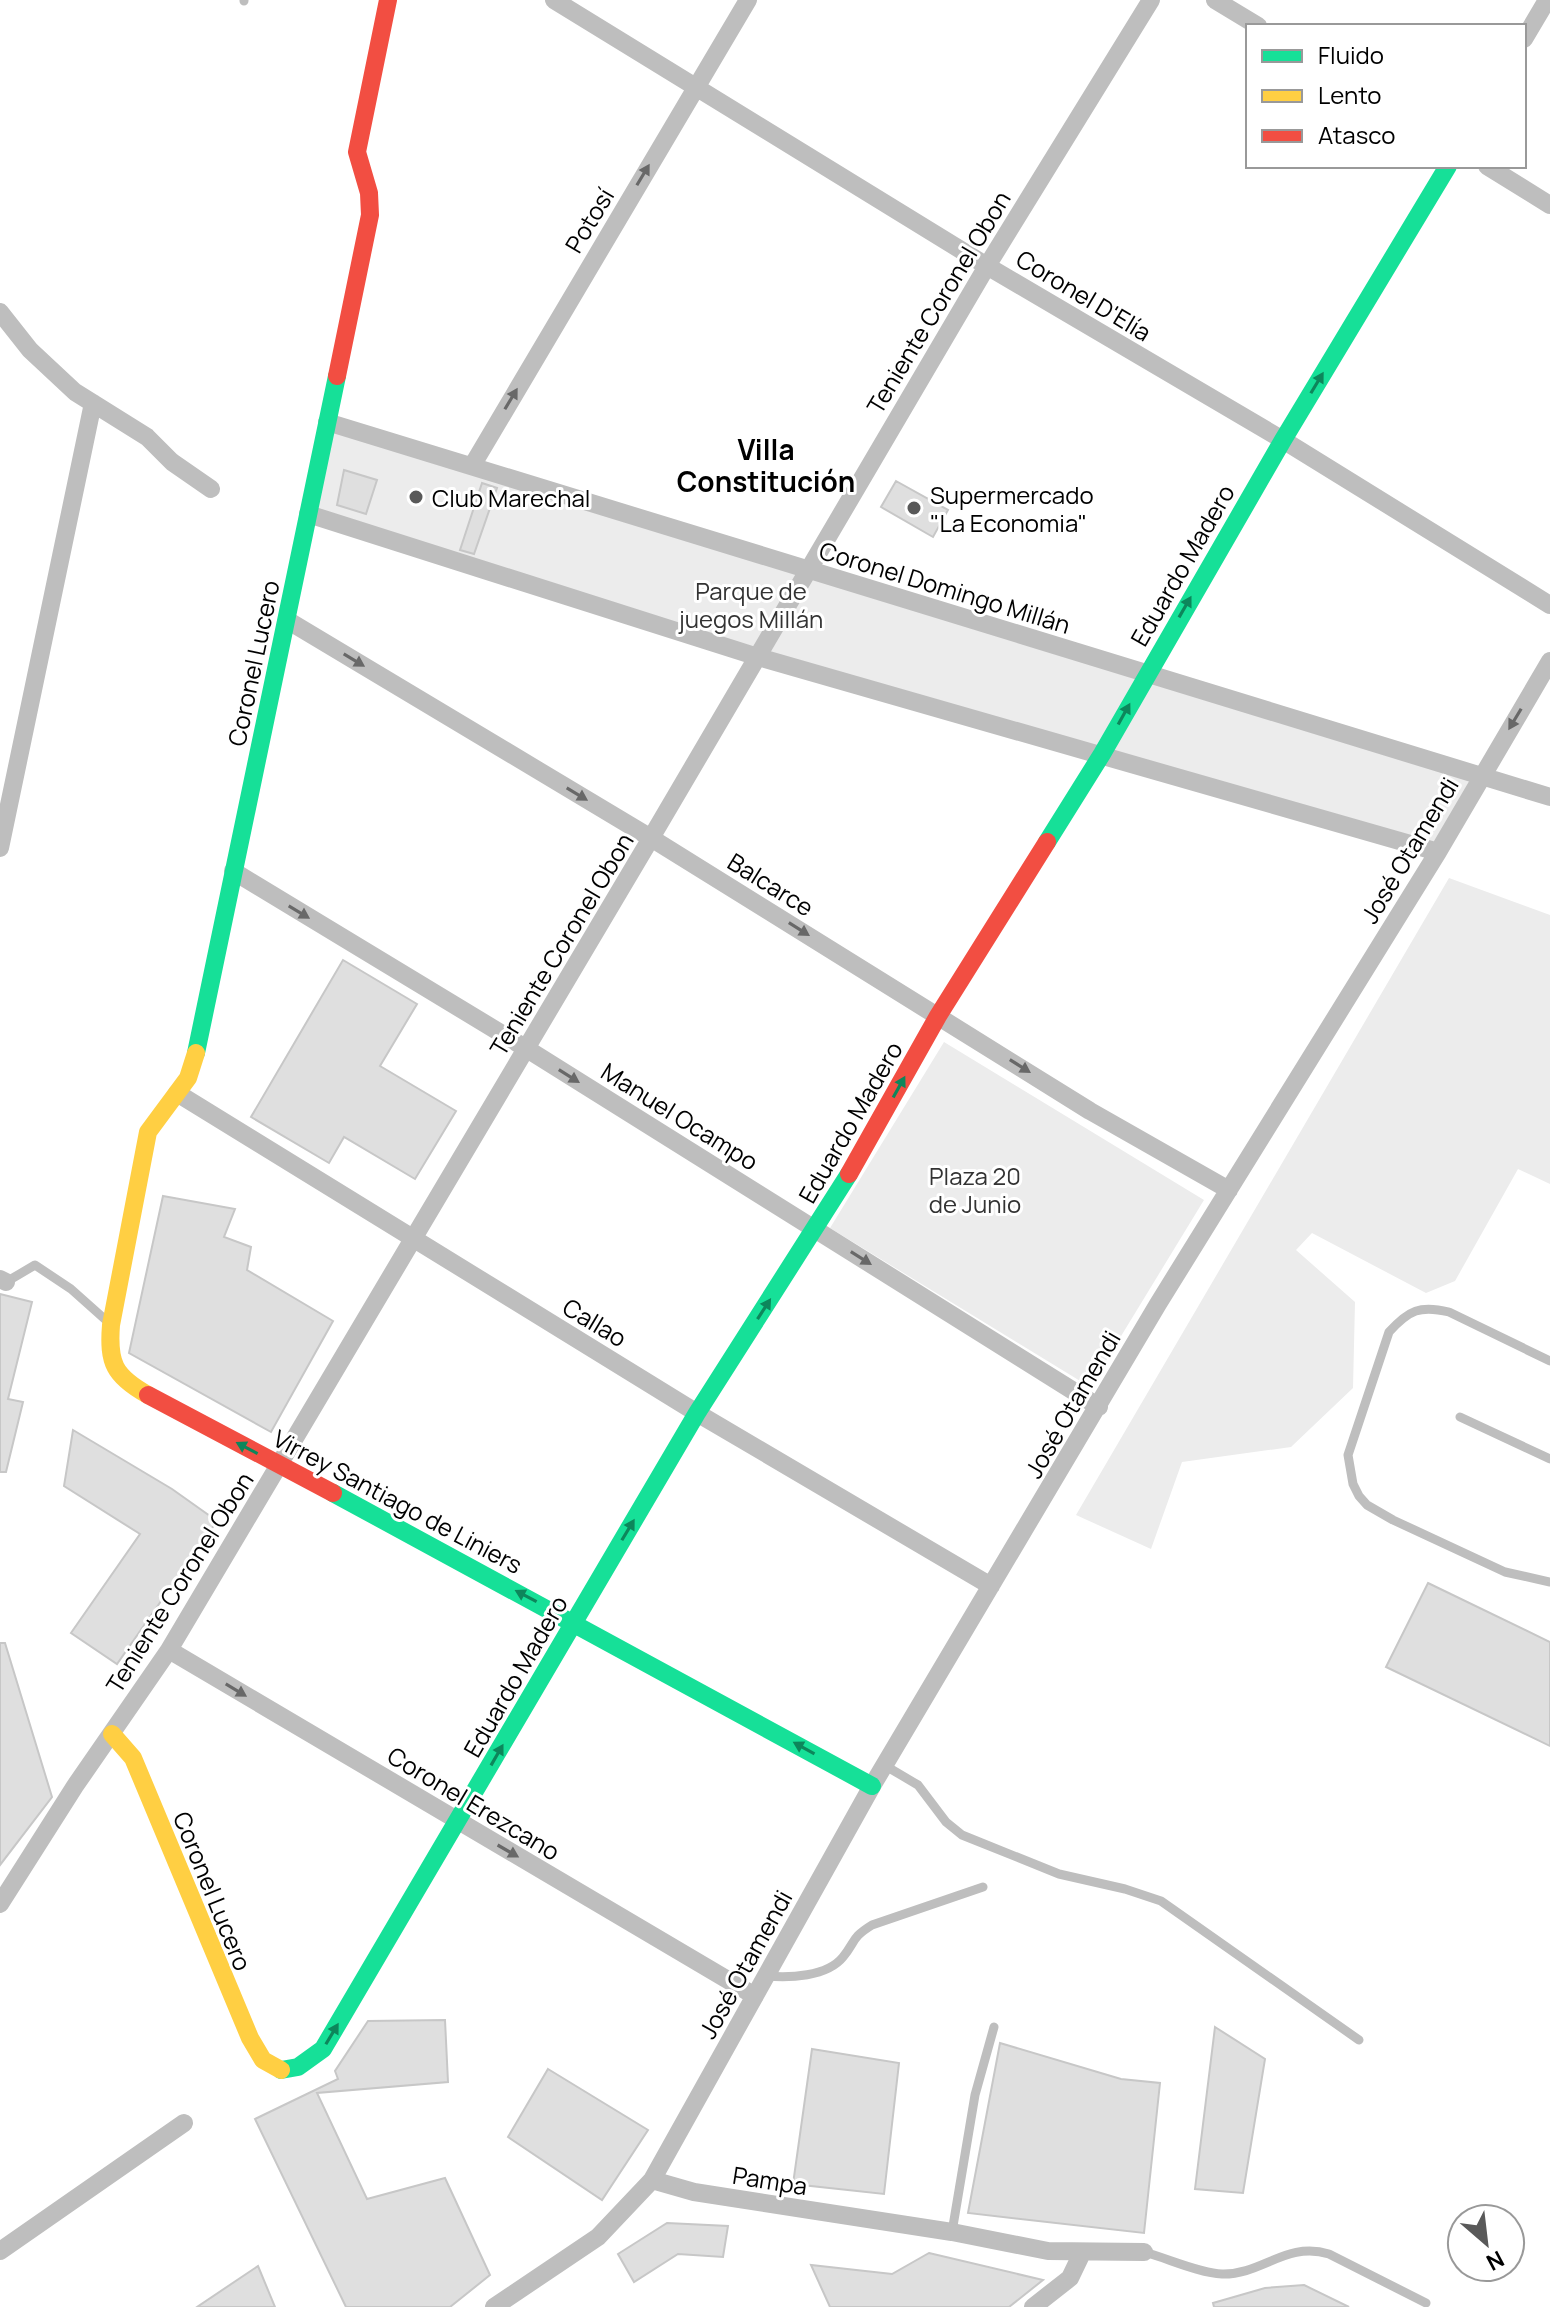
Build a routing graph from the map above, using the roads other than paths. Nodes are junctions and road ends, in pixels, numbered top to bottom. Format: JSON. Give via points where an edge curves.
{"nodes":[{"id":1,"x":388,"y":0,"type":"edge"},
{"id":2,"x":554,"y":0,"type":"edge"},
{"id":3,"x":748,"y":0,"type":"edge"},
{"id":4,"x":1151,"y":0,"type":"edge"},
{"id":5,"x":1215,"y":0,"type":"edge"},
{"id":6,"x":1547,"y":0,"type":"edge"},
{"id":7,"x":1255,"y":24,"type":"edge"},
{"id":8,"x":1526,"y":36,"type":"edge"},
{"id":9,"x":696,"y":85,"type":"junction"},
{"id":10,"x":1447,"y":168,"type":"edge"},
{"id":11,"x":1490,"y":168,"type":"edge"},
{"id":12,"x":1550,"y":205,"type":"edge"},
{"id":13,"x":987,"y":266,"type":"junction"},
{"id":14,"x":0,"y":312,"type":"edge"},
{"id":15,"x":93,"y":403,"type":"junction"},
{"id":16,"x":327,"y":422,"type":"junction"},
{"id":17,"x":1283,"y":440,"type":"junction"},
{"id":18,"x":472,"y":466,"type":"junction"},
{"id":19,"x":211,"y":489,"type":"dead end"},
{"id":20,"x":308,"y":514,"type":"junction"},
{"id":21,"x":807,"y":570,"type":"junction"},
{"id":22,"x":1550,"y":605,"type":"edge"},
{"id":23,"x":287,"y":620,"type":"junction"},
{"id":24,"x":758,"y":657,"type":"junction"},
{"id":25,"x":1550,"y":661,"type":"edge"},
{"id":26,"x":1146,"y":675,"type":"junction"},
{"id":27,"x":1102,"y":754,"type":"junction"},
{"id":28,"x":1481,"y":776,"type":"junction"},
{"id":29,"x":6,"y":789,"type":"edge"},
{"id":30,"x":1550,"y":797,"type":"edge"},
{"id":31,"x":651,"y":838,"type":"junction"},
{"id":32,"x":0,"y":848,"type":"edge"},
{"id":33,"x":1438,"y":852,"type":"junction"},
{"id":34,"x":233,"y":871,"type":"junction"},
{"id":35,"x":938,"y":1016,"type":"junction"},
{"id":36,"x":527,"y":1049,"type":"junction"},
{"id":37,"x":177,"y":1093,"type":"junction"},
{"id":38,"x":1229,"y":1190,"type":"junction"},
{"id":39,"x":815,"y":1229,"type":"junction"},
{"id":40,"x":412,"y":1239,"type":"junction"},
{"id":41,"x":3,"y":1281,"type":"edge"},
{"id":42,"x":111,"y":1325,"type":"junction"},
{"id":43,"x":1550,"y":1361,"type":"edge"},
{"id":44,"x":1099,"y":1407,"type":"junction"},
{"id":45,"x":697,"y":1413,"type":"junction"},
{"id":46,"x":1460,"y":1417,"type":"dead end"},
{"id":47,"x":1550,"y":1459,"type":"edge"},
{"id":48,"x":280,"y":1465,"type":"junction"},
{"id":49,"x":1550,"y":1582,"type":"edge"},
{"id":50,"x":991,"y":1586,"type":"junction"},
{"id":51,"x":574,"y":1622,"type":"junction"},
{"id":52,"x":169,"y":1650,"type":"junction"},
{"id":53,"x":112,"y":1734,"type":"junction"},
{"id":54,"x":884,"y":1765,"type":"junction"},
{"id":55,"x":872,"y":1786,"type":"junction"},
{"id":56,"x":458,"y":1822,"type":"junction"},
{"id":57,"x":983,"y":1887,"type":"dead end"},
{"id":58,"x":0,"y":1904,"type":"edge"},
{"id":59,"x":766,"y":1976,"type":"junction"},
{"id":60,"x":755,"y":1996,"type":"junction"},
{"id":61,"x":994,"y":2027,"type":"dead end"},
{"id":62,"x":1359,"y":2040,"type":"dead end"},
{"id":63,"x":269,"y":2067,"type":"joint"},
{"id":64,"x":184,"y":2123,"type":"dead end"},
{"id":65,"x":652,"y":2180,"type":"junction"},
{"id":66,"x":952,"y":2232,"type":"junction"},
{"id":67,"x":0,"y":2251,"type":"edge"},
{"id":68,"x":1144,"y":2252,"type":"joint"},
{"id":69,"x":1082,"y":2253,"type":"junction"},
{"id":70,"x":1426,"y":2303,"type":"dead end"},
{"id":71,"x":494,"y":2307,"type":"edge"},
{"id":72,"x":1033,"y":2307,"type":"edge"}],
"edges":[{"from":1,"to":16,"type":"street","name":"Coronel Lucero","via":[[357,152],[370,215]]},
{"from":2,"to":9,"type":"street","name":"Coronel D'Elía"},
{"from":3,"to":9,"type":"street","name":"Potosí"},
{"from":4,"to":13,"type":"street","name":"Teniente Coronel Obon"},
{"from":5,"to":7,"type":"street"},
{"from":6,"to":8,"type":"street"},
{"from":9,"to":13,"type":"street","name":"Coronel D'Elía"},
{"from":18,"to":9,"type":"street","name":"Potosí","one_way":true},
{"from":17,"to":10,"type":"street","name":"Eduardo Madero","one_way":true},
{"from":11,"to":12,"type":"street"},
{"from":13,"to":17,"type":"street","name":"Coronel D'Elía"},
{"from":13,"to":21,"type":"street","name":"Teniente Coronel Obon"},
{"from":14,"to":15,"type":"street","via":[[54,374]]},
{"from":15,"to":19,"type":"street","via":[[147,437]]},
{"from":15,"to":29,"type":"street"},
{"from":16,"to":18,"type":"street","name":"Coronel Domingo Millán"},
{"from":16,"to":20,"type":"street","name":"Coronel Lucero"},
{"from":17,"to":22,"type":"street","name":"Coronel D'Elía"},
{"from":26,"to":17,"type":"street","name":"Eduardo Madero","one_way":true},
{"from":18,"to":21,"type":"street","name":"Coronel Domingo Millán"},
{"from":20,"to":23,"type":"street","name":"Coronel Lucero"},
{"from":20,"to":24,"type":"street"},
{"from":21,"to":24,"type":"street","name":"Teniente Coronel Obon"},
{"from":21,"to":26,"type":"street","name":"Coronel Domingo Millán"},
{"from":23,"to":31,"type":"street","name":"Balcarce","one_way":true},
{"from":23,"to":34,"type":"street","name":"Coronel Lucero"},
{"from":24,"to":27,"type":"street"},
{"from":24,"to":31,"type":"street","name":"Teniente Coronel Obon"},
{"from":25,"to":28,"type":"street","name":"José Otamendi","one_way":true},
{"from":27,"to":26,"type":"street","name":"Eduardo Madero","one_way":true},
{"from":26,"to":28,"type":"street","name":"Coronel Domingo Millán"},
{"from":27,"to":33,"type":"street"},
{"from":27,"to":35,"type":"street","name":"Eduardo Madero"},
{"from":28,"to":30,"type":"street","name":"Coronel Domingo Millán"},
{"from":28,"to":33,"type":"street","name":"José Otamendi"},
{"from":29,"to":32,"type":"street"},
{"from":31,"to":35,"type":"street","name":"Balcarce","one_way":true},
{"from":31,"to":36,"type":"street","name":"Teniente Coronel Obon"},
{"from":33,"to":38,"type":"street","name":"José Otamendi"},
{"from":34,"to":36,"type":"street","name":"Manuel Ocampo","one_way":true},
{"from":34,"to":37,"type":"street","name":"Coronel Lucero","via":[[195,1060]]},
{"from":35,"to":38,"type":"street","name":"Balcarce","one_way":true},
{"from":39,"to":35,"type":"street","name":"Eduardo Madero","one_way":true},
{"from":36,"to":39,"type":"street","name":"Manuel Ocampo","one_way":true},
{"from":36,"to":40,"type":"street","name":"Teniente Coronel Obon"},
{"from":37,"to":40,"type":"street","name":"Callao"},
{"from":37,"to":42,"type":"street","name":"Coronel Lucero","via":[[148,1132]]},
{"from":38,"to":44,"type":"street","name":"José Otamendi"},
{"from":39,"to":44,"type":"street","name":"Manuel Ocampo","one_way":true},
{"from":45,"to":39,"type":"street","name":"Eduardo Madero","one_way":true},
{"from":40,"to":45,"type":"street","name":"Callao"},
{"from":40,"to":48,"type":"street","name":"Teniente Coronel Obon"},
{"from":41,"to":42,"type":"lane","via":[[35,1265]]},
{"from":48,"to":42,"type":"street","name":"Virrey Santiago de Liniers","one_way":true,"via":[[121,1379],[108,1353]]},
{"from":43,"to":49,"type":"lane","via":[[1449,1312],[1433,1308],[1403,1316],[1389,1332],[1348,1455],[1353,1484],[1367,1505],[1505,1572]]},
{"from":44,"to":50,"type":"street","name":"José Otamendi"},
{"from":45,"to":50,"type":"street","name":"Callao"},
{"from":51,"to":45,"type":"street","name":"Eduardo Madero","one_way":true},
{"from":46,"to":47,"type":"lane"},
{"from":51,"to":48,"type":"street","name":"Virrey Santiago de Liniers","one_way":true},
{"from":48,"to":52,"type":"street","name":"Teniente Coronel Obon"},
{"from":50,"to":54,"type":"street","name":"José Otamendi"},
{"from":55,"to":51,"type":"street","name":"Virrey Santiago de Liniers","one_way":true},
{"from":56,"to":51,"type":"street","name":"Eduardo Madero","one_way":true},
{"from":52,"to":53,"type":"street","name":"Teniente Coronel Obon"},
{"from":52,"to":56,"type":"street","name":"Coronel Erezcano","one_way":true},
{"from":53,"to":58,"type":"street","name":"Teniente Coronel Obon"},
{"from":53,"to":63,"type":"street","name":"Coronel Lucero","via":[[133,1758],[228,1989],[257,2053]]},
{"from":54,"to":55,"type":"street","name":"José Otamendi"},
{"from":54,"to":62,"type":"lane","via":[[918,1785],[962,1835],[1059,1874],[1161,1901]]},
{"from":55,"to":59,"type":"street","name":"José Otamendi"},
{"from":56,"to":60,"type":"street","name":"Coronel Erezcano","one_way":true},
{"from":63,"to":56,"type":"street","name":"Eduardo Madero","one_way":true,"via":[[290,2069],[323,2049]]},
{"from":57,"to":59,"type":"lane","via":[[872,1925],[856,1935],[842,1960],[828,1967],[798,1976]]},
{"from":59,"to":60,"type":"street","name":"José Otamendi"},
{"from":60,"to":65,"type":"street","name":"José Otamendi"},
{"from":61,"to":66,"type":"lane","via":[[975,2095]]},
{"from":64,"to":67,"type":"street"},
{"from":65,"to":66,"type":"street","name":"Pampa","via":[[694,2192]]},
{"from":65,"to":71,"type":"street","via":[[598,2237]]},
{"from":66,"to":69,"type":"street","name":"Pampa"},
{"from":68,"to":69,"type":"street","name":"Pampa"},
{"from":68,"to":70,"type":"lane","via":[[1221,2274],[1315,2249]]},
{"from":69,"to":72,"type":"street","via":[[1070,2278]]}]}
